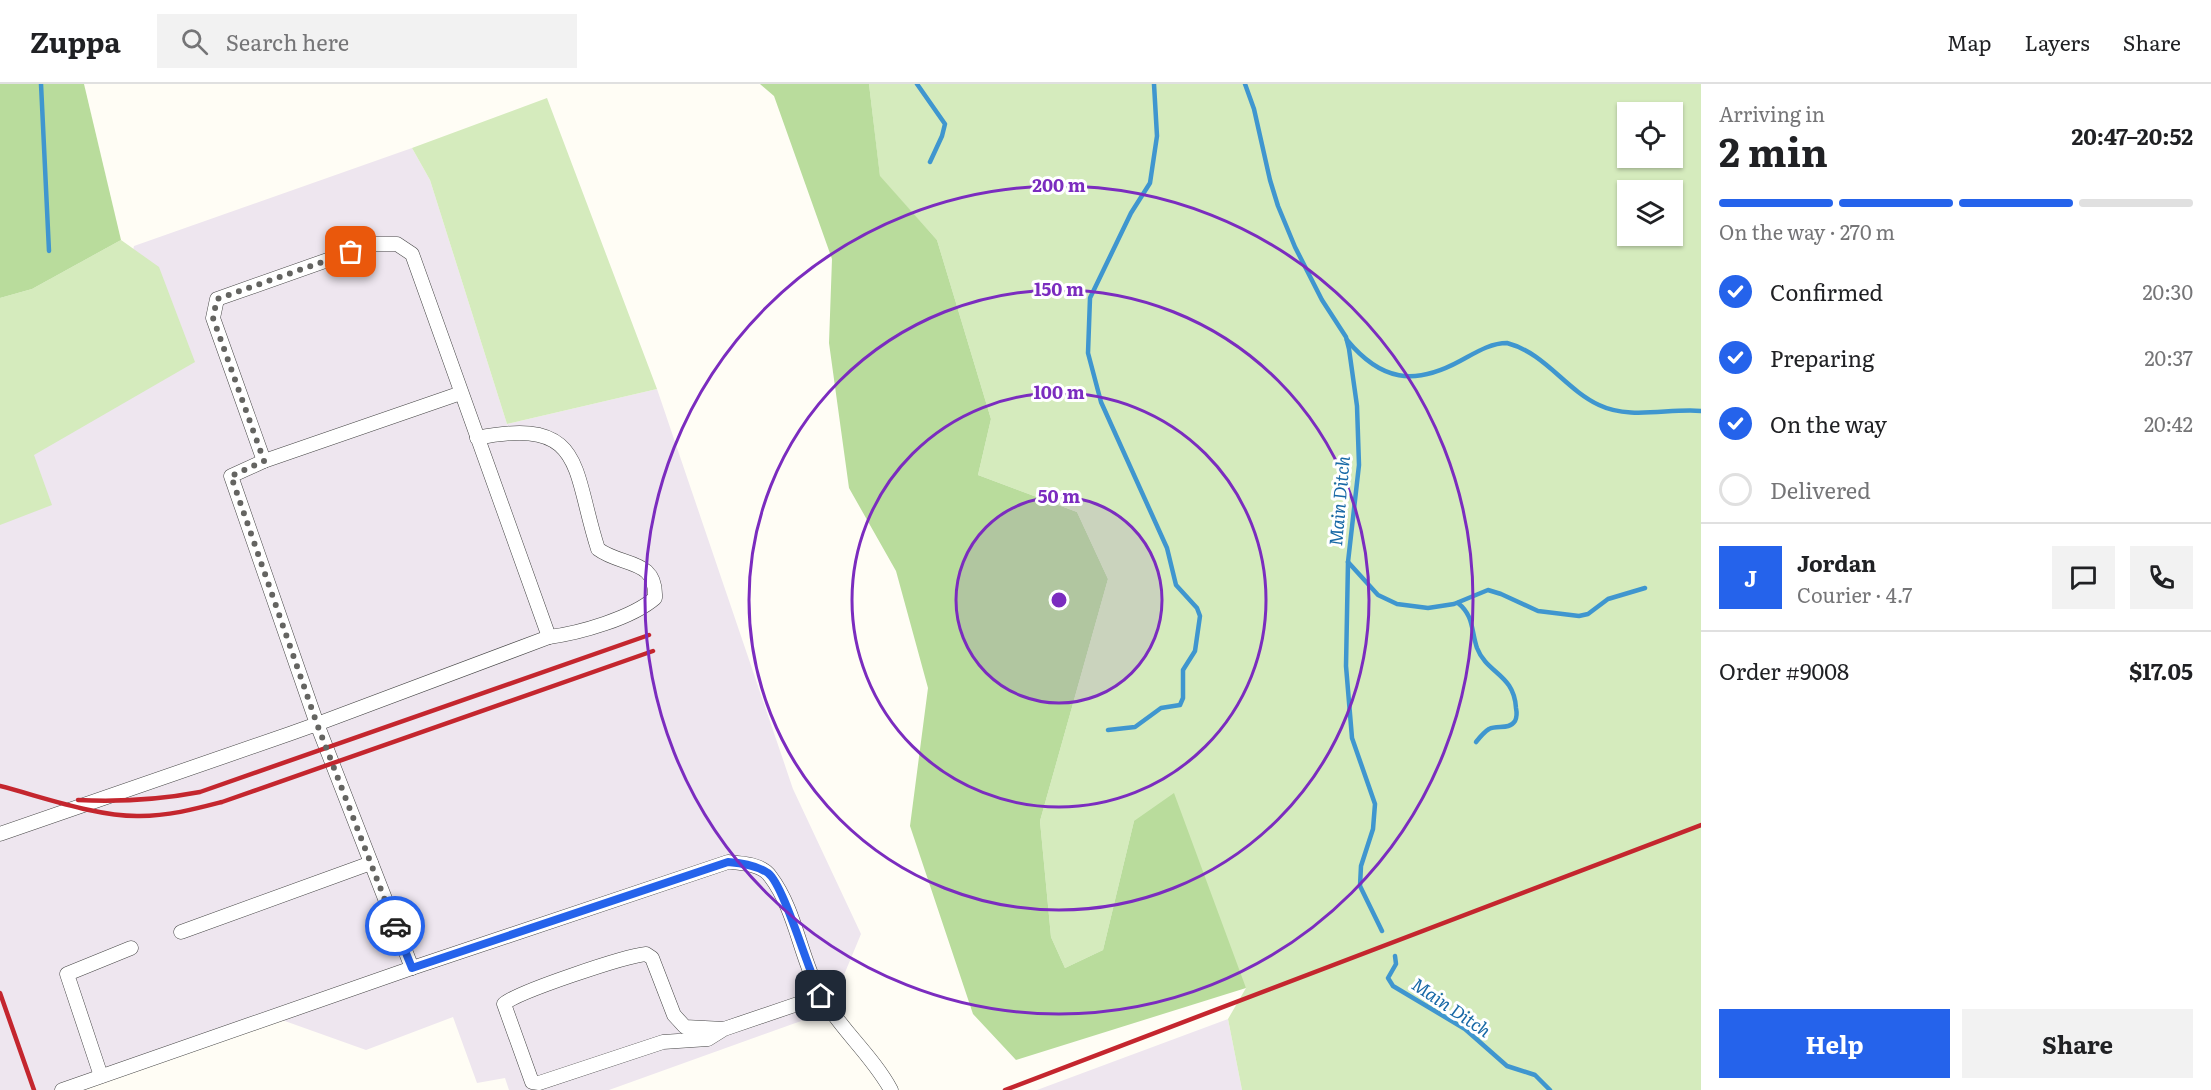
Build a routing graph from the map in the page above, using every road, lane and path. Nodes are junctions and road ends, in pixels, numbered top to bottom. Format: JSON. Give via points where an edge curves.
{"nodes":[{"id":1,"x":461,"y":393,"type":"junction"},
{"id":2,"x":477,"y":438,"type":"junction"},
{"id":3,"x":264,"y":461,"type":"junction"},
{"id":4,"x":549,"y":637,"type":"junction"},
{"id":5,"x":317,"y":724,"type":"junction"},
{"id":6,"x":0,"y":834,"type":"edge"},
{"id":7,"x":370,"y":862,"type":"junction"},
{"id":8,"x":181,"y":932,"type":"dead end"},
{"id":9,"x":131,"y":948,"type":"dead end"},
{"id":10,"x":412,"y":968,"type":"junction"},
{"id":11,"x":821,"y":996,"type":"junction"},
{"id":12,"x":724,"y":1029,"type":"junction"},
{"id":13,"x":101,"y":1076,"type":"junction"},
{"id":14,"x":62,"y":1090,"type":"edge"},
{"id":15,"x":891,"y":1090,"type":"edge"}],
"edges":[{"from":1,"to":2,"type":"street"},
{"from":1,"to":3,"type":"street"},
{"from":1,"to":3,"type":"street","via":[[412,254],[397,244],[373,244],[217,299],[213,318]]},
{"from":2,"to":4,"type":"street"},
{"from":2,"to":4,"type":"street","via":[[512,433],[555,440],[566,449],[580,481],[598,549],[643,567],[651,576],[655,598],[646,605],[585,630]]},
{"from":3,"to":5,"type":"street","via":[[231,476]]},
{"from":4,"to":5,"type":"street"},
{"from":5,"to":6,"type":"street"},
{"from":5,"to":7,"type":"street"},
{"from":7,"to":8,"type":"street"},
{"from":7,"to":10,"type":"street"},
{"from":9,"to":13,"type":"street","via":[[67,974]]},
{"from":10,"to":11,"type":"street","via":[[728,862],[746,863],[769,874],[786,905],[810,976]]},
{"from":10,"to":13,"type":"street"},
{"from":11,"to":12,"type":"street"},
{"from":11,"to":15,"type":"street"},
{"from":12,"to":12,"type":"street","via":[[685,1027],[674,1015],[652,958],[646,954],[537,989],[504,1004],[532,1082],[539,1083],[663,1042],[708,1039]]},
{"from":13,"to":14,"type":"street"}]}
